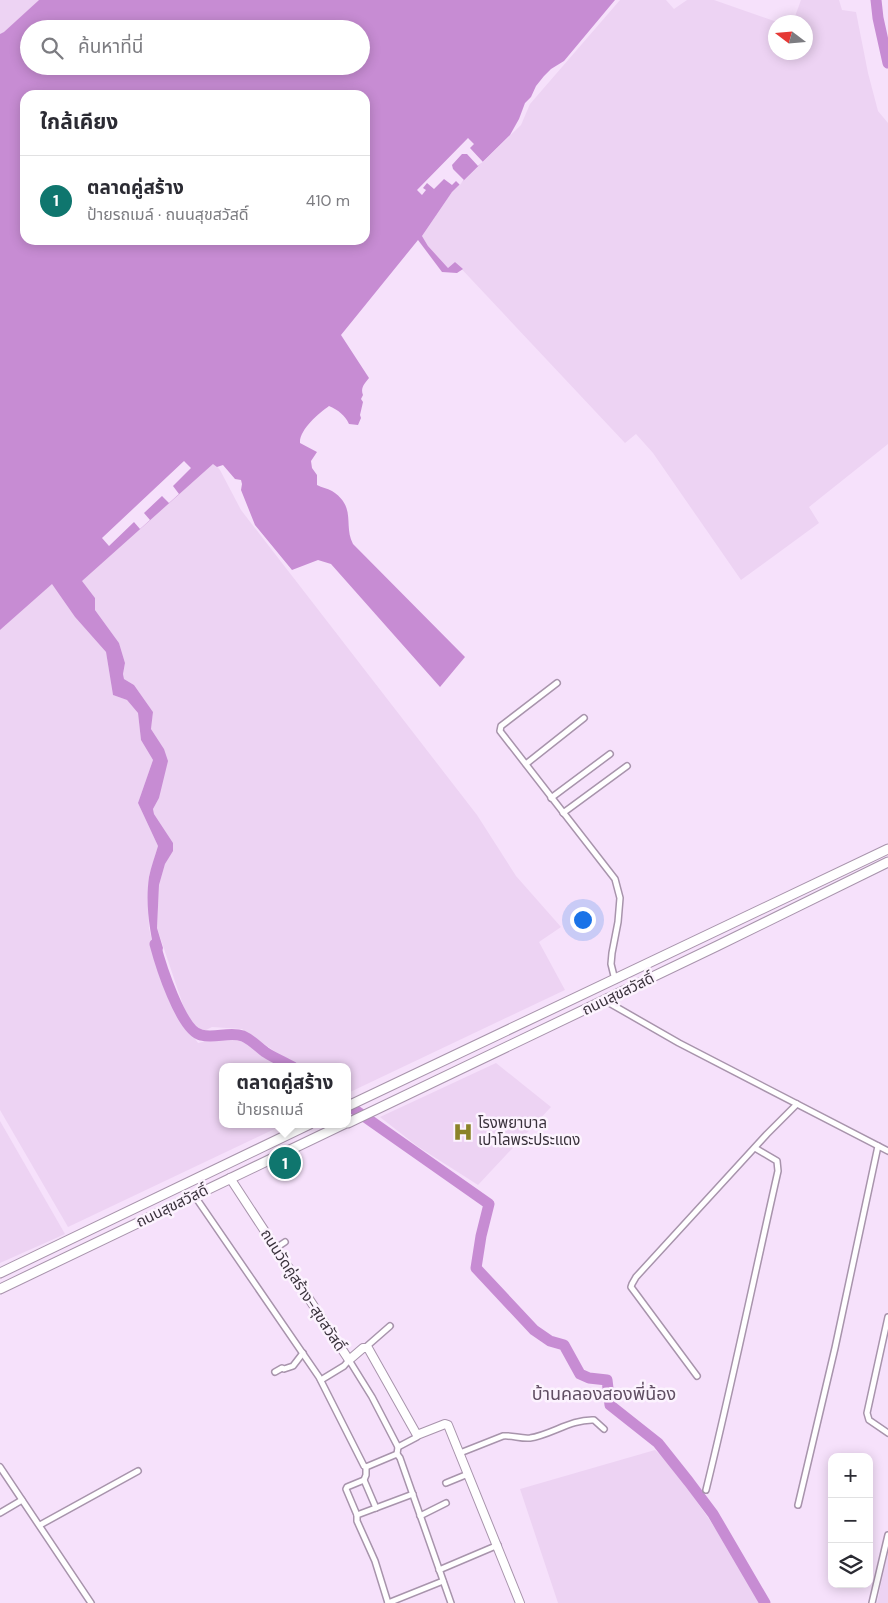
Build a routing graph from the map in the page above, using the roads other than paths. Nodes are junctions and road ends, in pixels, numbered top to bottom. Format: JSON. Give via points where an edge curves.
{"nodes":[{"id":1,"x":557,"y":683,"type":"dead end"},
{"id":2,"x":584,"y":718,"type":"dead end"},
{"id":3,"x":610,"y":754,"type":"dead end"},
{"id":4,"x":526,"y":764,"type":"junction"},
{"id":5,"x":627,"y":766,"type":"dead end"},
{"id":6,"x":551,"y":798,"type":"junction"},
{"id":7,"x":563,"y":813,"type":"junction"},
{"id":8,"x":888,"y":849,"type":"edge"},
{"id":9,"x":888,"y":862,"type":"edge"},
{"id":10,"x":615,"y":980,"type":"junction"},
{"id":11,"x":604,"y":1000,"type":"junction"},
{"id":12,"x":797,"y":1104,"type":"junction"},
{"id":13,"x":351,"y":1105,"type":"edge"},
{"id":14,"x":351,"y":1122,"type":"edge"},
{"id":15,"x":302,"y":1128,"type":"edge"},
{"id":16,"x":337,"y":1128,"type":"edge"},
{"id":17,"x":878,"y":1146,"type":"junction"},
{"id":18,"x":755,"y":1148,"type":"junction"},
{"id":19,"x":888,"y":1151,"type":"edge"},
{"id":20,"x":230,"y":1178,"type":"junction"},
{"id":21,"x":194,"y":1195,"type":"junction"},
{"id":22,"x":285,"y":1242,"type":"dead end"},
{"id":23,"x":276,"y":1248,"type":"junction"},
{"id":24,"x":0,"y":1272,"type":"edge"},
{"id":25,"x":0,"y":1289,"type":"edge"},
{"id":26,"x":888,"y":1317,"type":"edge"},
{"id":27,"x":390,"y":1326,"type":"dead end"},
{"id":28,"x":366,"y":1347,"type":"junction"},
{"id":29,"x":303,"y":1353,"type":"junction"},
{"id":30,"x":350,"y":1360,"type":"junction"},
{"id":31,"x":275,"y":1372,"type":"dead end"},
{"id":32,"x":698,"y":1376,"type":"dead end"},
{"id":33,"x":321,"y":1380,"type":"junction"},
{"id":34,"x":604,"y":1429,"type":"dead end"},
{"id":35,"x":888,"y":1433,"type":"edge"},
{"id":36,"x":417,"y":1435,"type":"junction"},
{"id":37,"x":398,"y":1451,"type":"junction"},
{"id":38,"x":460,"y":1453,"type":"junction"},
{"id":39,"x":0,"y":1467,"type":"edge"},
{"id":40,"x":366,"y":1468,"type":"junction"},
{"id":41,"x":138,"y":1472,"type":"dead end"},
{"id":42,"x":468,"y":1474,"type":"junction"},
{"id":43,"x":364,"y":1480,"type":"junction"},
{"id":44,"x":446,"y":1483,"type":"dead end"},
{"id":45,"x":706,"y":1490,"type":"dead end"},
{"id":46,"x":413,"y":1494,"type":"junction"},
{"id":47,"x":22,"y":1500,"type":"junction"},
{"id":48,"x":446,"y":1503,"type":"dead end"},
{"id":49,"x":798,"y":1505,"type":"dead end"},
{"id":50,"x":376,"y":1508,"type":"junction"},
{"id":51,"x":0,"y":1513,"type":"edge"},
{"id":52,"x":357,"y":1515,"type":"junction"},
{"id":53,"x":420,"y":1516,"type":"junction"},
{"id":54,"x":40,"y":1525,"type":"junction"},
{"id":55,"x":888,"y":1535,"type":"edge"},
{"id":56,"x":498,"y":1546,"type":"junction"},
{"id":57,"x":439,"y":1570,"type":"junction"},
{"id":58,"x":443,"y":1582,"type":"junction"},
{"id":59,"x":90,"y":1603,"type":"edge"},
{"id":60,"x":388,"y":1603,"type":"edge"},
{"id":61,"x":451,"y":1603,"type":"edge"},
{"id":62,"x":520,"y":1603,"type":"edge"},
{"id":63,"x":872,"y":1603,"type":"edge"}],
"edges":[{"from":1,"to":4,"type":"street","via":[[501,726],[500,731]]},
{"from":2,"to":4,"type":"street"},
{"from":3,"to":6,"type":"street"},
{"from":4,"to":6,"type":"street"},
{"from":5,"to":7,"type":"street"},
{"from":6,"to":7,"type":"street"},
{"from":7,"to":10,"type":"street","via":[[615,879],[619,890],[611,964]]},
{"from":8,"to":10,"type":"main road","name":"ถนนสุขสวัสดิ์"},
{"from":9,"to":11,"type":"main road","name":"ถนนสุขสวัสดิ์"},
{"from":10,"to":13,"type":"main road","name":"ถนนสุขสวัสดิ์"},
{"from":11,"to":12,"type":"street","via":[[678,1043]]},
{"from":11,"to":14,"type":"main road","name":"ถนนสุขสวัสดิ์"},
{"from":12,"to":17,"type":"street"},
{"from":12,"to":18,"type":"street"},
{"from":15,"to":24,"type":"main road","name":"ถนนสุขสวัสดิ์"},
{"from":16,"to":20,"type":"main road","name":"ถนนสุขสวัสดิ์"},
{"from":17,"to":19,"type":"street"},
{"from":17,"to":49,"type":"street"},
{"from":18,"to":32,"type":"street","via":[[633,1280],[631,1287]]},
{"from":18,"to":45,"type":"street","via":[[777,1161],[778,1171]]},
{"from":20,"to":21,"type":"main road","name":"ถนนสุขสวัสดิ์"},
{"from":20,"to":23,"type":"street","name":"ถนนวัดคู่สร้าง-สุขสวัสดิ์"},
{"from":21,"to":25,"type":"main road","name":"ถนนสุขสวัสดิ์"},
{"from":21,"to":29,"type":"street"},
{"from":22,"to":23,"type":"street"},
{"from":23,"to":30,"type":"street","name":"ถนนวัดคู่สร้าง-สุขสวัสดิ์"},
{"from":26,"to":35,"type":"street","via":[[867,1413],[869,1420]]},
{"from":27,"to":28,"type":"street"},
{"from":28,"to":30,"type":"street","name":"ถนนวัดคู่สร้าง-สุขสวัสดิ์"},
{"from":28,"to":36,"type":"street","name":"ถนนวัดคู่สร้าง-สุขสวัสดิ์"},
{"from":29,"to":31,"type":"street","via":[[293,1366]]},
{"from":29,"to":33,"type":"street"},
{"from":30,"to":33,"type":"street"},
{"from":30,"to":37,"type":"street"},
{"from":33,"to":40,"type":"street"},
{"from":34,"to":38,"type":"street","via":[[594,1420],[582,1421],[528,1438],[503,1436]]},
{"from":36,"to":37,"type":"street"},
{"from":36,"to":38,"type":"street","via":[[448,1424]]},
{"from":37,"to":40,"type":"street"},
{"from":37,"to":46,"type":"street"},
{"from":38,"to":42,"type":"street"},
{"from":39,"to":47,"type":"street"},
{"from":40,"to":43,"type":"street"},
{"from":41,"to":54,"type":"street"},
{"from":42,"to":44,"type":"street"},
{"from":42,"to":56,"type":"street"},
{"from":43,"to":50,"type":"street"},
{"from":43,"to":52,"type":"street","via":[[346,1489]]},
{"from":46,"to":50,"type":"street"},
{"from":46,"to":53,"type":"street"},
{"from":47,"to":51,"type":"street"},
{"from":47,"to":54,"type":"street"},
{"from":48,"to":53,"type":"street"},
{"from":50,"to":52,"type":"street"},
{"from":52,"to":60,"type":"street","via":[[356,1521],[375,1562]]},
{"from":53,"to":57,"type":"street"},
{"from":54,"to":59,"type":"street"},
{"from":55,"to":63,"type":"street"},
{"from":56,"to":57,"type":"street"},
{"from":56,"to":62,"type":"street"},
{"from":57,"to":58,"type":"street"},
{"from":58,"to":60,"type":"street"},
{"from":58,"to":61,"type":"street"}]}
